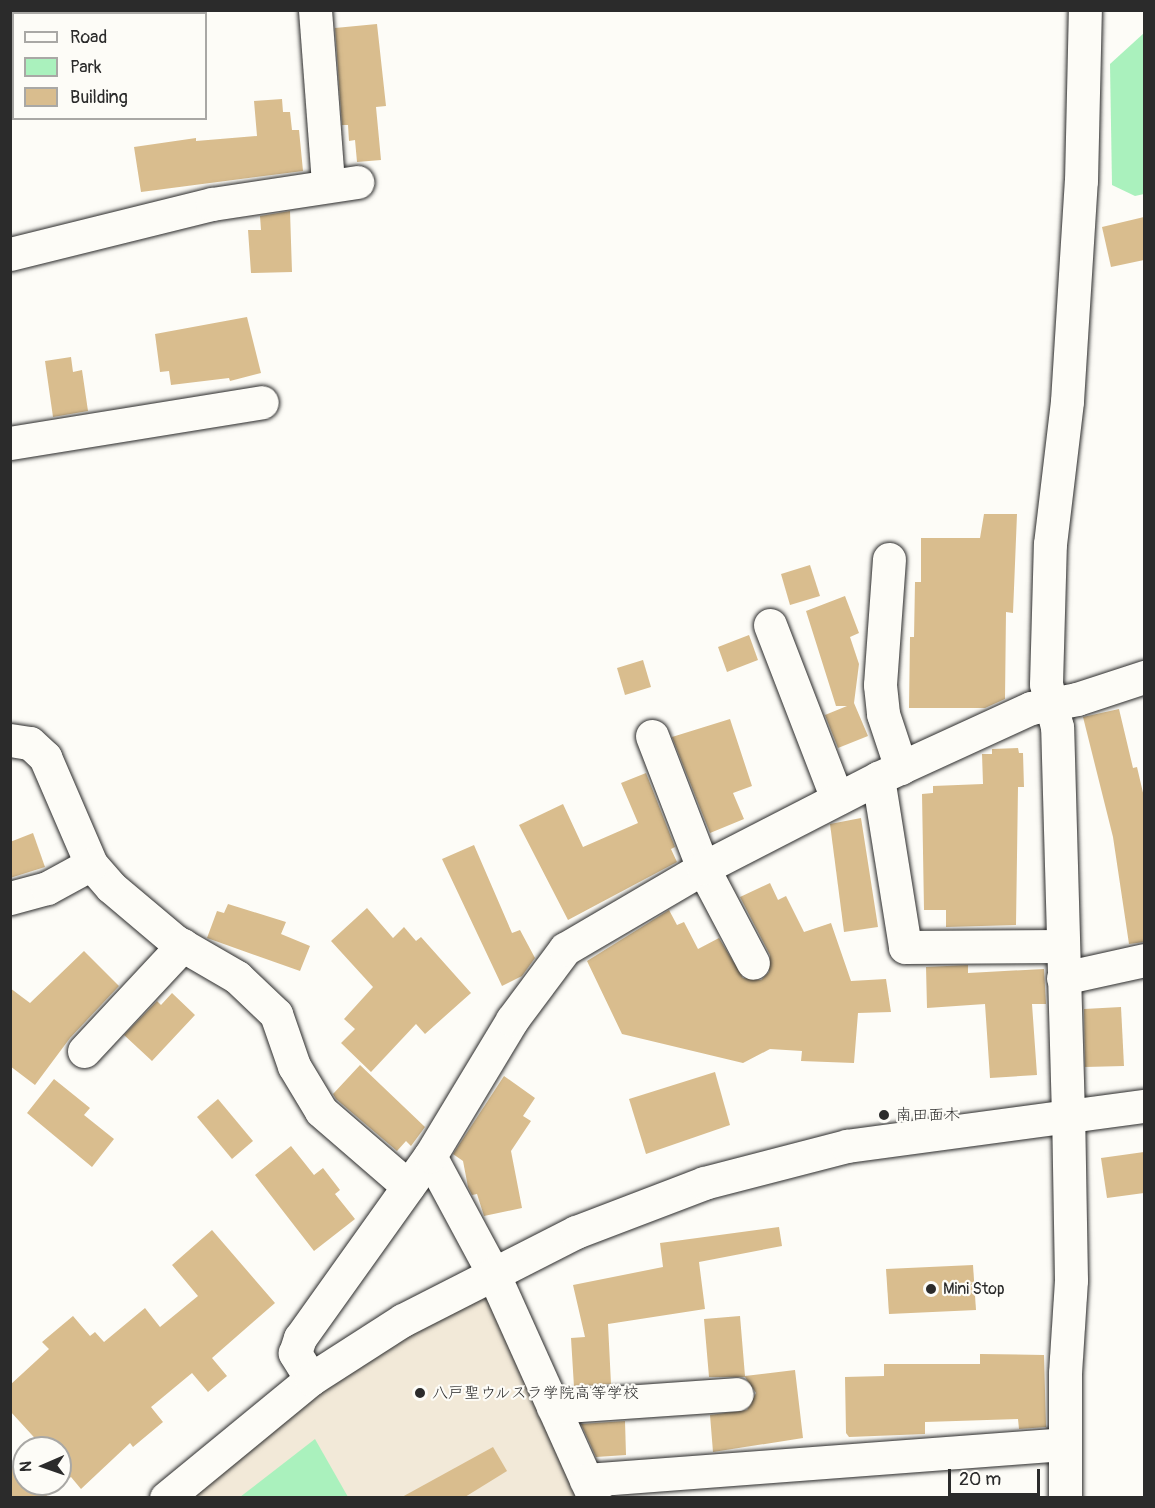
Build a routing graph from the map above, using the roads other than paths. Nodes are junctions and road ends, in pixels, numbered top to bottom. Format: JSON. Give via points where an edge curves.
{"nodes":[{"id":1,"x":315,"y":10,"type":"edge"},
{"id":2,"x":1085,"y":10,"type":"edge"},
{"id":3,"x":10,"y":254,"type":"edge"},
{"id":4,"x":262,"y":402,"type":"dead end"},
{"id":5,"x":10,"y":443,"type":"edge"},
{"id":6,"x":889,"y":559,"type":"dead end"},
{"id":7,"x":770,"y":625,"type":"dead end"},
{"id":8,"x":1144,"y":677,"type":"edge"},
{"id":9,"x":1052,"y":704,"type":"junction"},
{"id":10,"x":652,"y":736,"type":"dead end"},
{"id":11,"x":10,"y":740,"type":"edge"},
{"id":12,"x":889,"y":773,"type":"junction"},
{"id":13,"x":837,"y":799,"type":"junction"},
{"id":14,"x":91,"y":864,"type":"junction"},
{"id":15,"x":702,"y":868,"type":"junction"},
{"id":16,"x":10,"y":898,"type":"edge"},
{"id":17,"x":183,"y":945,"type":"junction"},
{"id":18,"x":1062,"y":946,"type":"junction"},
{"id":19,"x":1144,"y":960,"type":"edge"},
{"id":20,"x":753,"y":963,"type":"dead end"},
{"id":21,"x":1063,"y":978,"type":"junction"},
{"id":22,"x":84,"y":1051,"type":"dead end"},
{"id":23,"x":1144,"y":1106,"type":"edge"},
{"id":24,"x":1068,"y":1116,"type":"junction"},
{"id":25,"x":430,"y":1156,"type":"junction"},
{"id":26,"x":408,"y":1186,"type":"junction"},
{"id":27,"x":493,"y":1273,"type":"junction"},
{"id":28,"x":311,"y":1379,"type":"junction"},
{"id":29,"x":737,"y":1394,"type":"dead end"},
{"id":30,"x":553,"y":1407,"type":"junction"},
{"id":31,"x":1064,"y":1444,"type":"junction"},
{"id":32,"x":590,"y":1489,"type":"edge"},
{"id":33,"x":166,"y":1497,"type":"edge"},
{"id":34,"x":1065,"y":1497,"type":"edge"}],
"edges":[{"from":1,"to":3,"type":"street","via":[[343,183],[148,217]]},
{"from":2,"to":9,"type":"street","via":[[1079,216],[1067,401],[1050,544],[1046,684]]},
{"from":4,"to":5,"type":"street"},
{"from":6,"to":12,"type":"street","via":[[880,685]]},
{"from":7,"to":13,"type":"street"},
{"from":8,"to":9,"type":"street"},
{"from":9,"to":12,"type":"street","via":[[1031,708]]},
{"from":9,"to":18,"type":"street","via":[[1057,727]]},
{"from":10,"to":15,"type":"street"},
{"from":11,"to":14,"type":"street","via":[[30,743],[45,757]]},
{"from":12,"to":13,"type":"street"},
{"from":12,"to":18,"type":"street","via":[[905,947]]},
{"from":13,"to":15,"type":"street"},
{"from":14,"to":16,"type":"street","via":[[47,888]]},
{"from":14,"to":17,"type":"street","via":[[111,887]]},
{"from":15,"to":20,"type":"street"},
{"from":15,"to":25,"type":"street","via":[[564,949],[512,1020]]},
{"from":17,"to":22,"type":"street"},
{"from":17,"to":26,"type":"street","via":[[237,977],[276,1014],[294,1066],[321,1111]]},
{"from":18,"to":21,"type":"street"},
{"from":19,"to":21,"type":"street"},
{"from":21,"to":24,"type":"street"},
{"from":23,"to":24,"type":"street"},
{"from":24,"to":27,"type":"street","via":[[847,1146],[704,1183],[576,1232]]},
{"from":24,"to":31,"type":"street","via":[[1071,1280]]},
{"from":25,"to":26,"type":"street"},
{"from":25,"to":27,"type":"street"},
{"from":26,"to":28,"type":"street","via":[[300,1338],[295,1353]]},
{"from":27,"to":28,"type":"street","via":[[403,1320]]},
{"from":27,"to":30,"type":"street"},
{"from":28,"to":33,"type":"street"},
{"from":29,"to":30,"type":"street"},
{"from":30,"to":32,"type":"street"},
{"from":31,"to":32,"type":"street"},
{"from":31,"to":34,"type":"street"}]}
